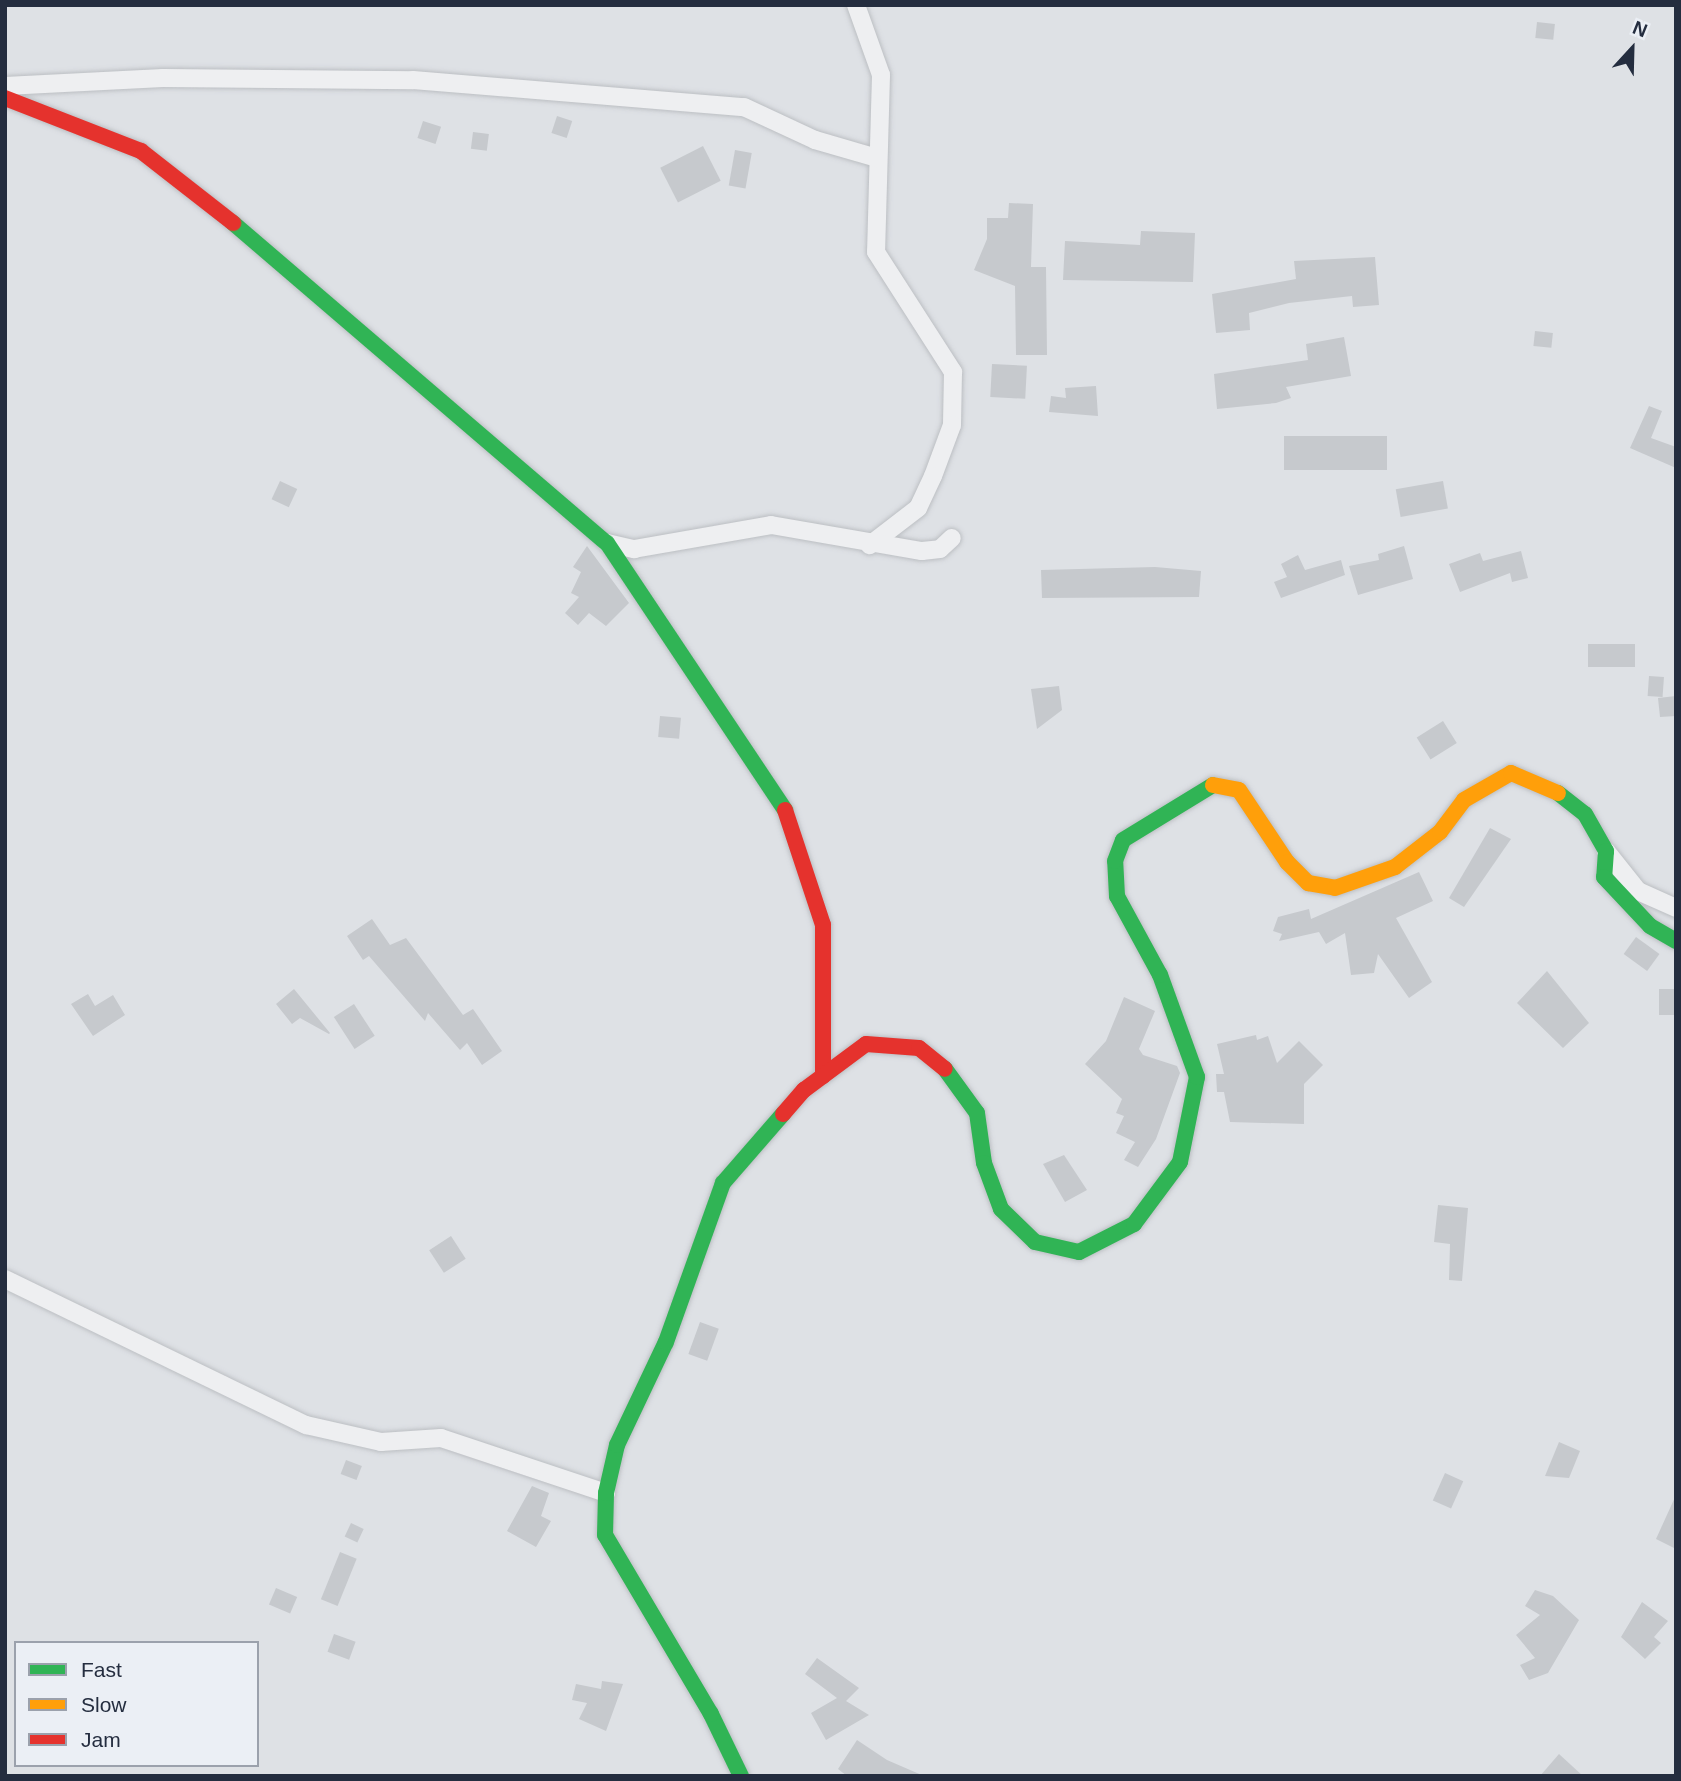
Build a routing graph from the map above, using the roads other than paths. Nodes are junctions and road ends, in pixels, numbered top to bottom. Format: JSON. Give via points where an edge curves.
{"nodes":[{"id":1,"x":856,"y":5,"type":"edge"},
{"id":2,"x":5,"y":86,"type":"edge"},
{"id":3,"x":5,"y":98,"type":"edge"},
{"id":4,"x":877,"y":158,"type":"junction"},
{"id":5,"x":952,"y":538,"type":"dead end"},
{"id":6,"x":607,"y":543,"type":"junction"},
{"id":7,"x":870,"y":545,"type":"junction"},
{"id":8,"x":1606,"y":852,"type":"junction"},
{"id":9,"x":1676,"y":908,"type":"edge"},
{"id":10,"x":1676,"y":941,"type":"edge"},
{"id":11,"x":822,"y":1076,"type":"junction"},
{"id":12,"x":5,"y":1279,"type":"edge"},
{"id":13,"x":606,"y":1493,"type":"junction"},
{"id":14,"x":741,"y":1776,"type":"edge"}],
"edges":[{"from":1,"to":4,"type":"street","via":[[881,75]]},
{"from":2,"to":4,"type":"street","via":[[163,78],[412,80],[730,106]]},
{"from":3,"to":6,"type":"street","via":[[141,151],[251,237]]},
{"from":4,"to":7,"type":"street","via":[[876,252],[953,372],[952,425],[918,508]]},
{"from":5,"to":7,"type":"street","via":[[940,549],[922,551]]},
{"from":6,"to":7,"type":"street","via":[[634,549],[771,525]]},
{"from":6,"to":11,"type":"street","via":[[784,806],[823,925]]},
{"from":8,"to":9,"type":"street","via":[[1638,891]]},
{"from":8,"to":10,"type":"street","via":[[1605,877],[1650,926]]},
{"from":8,"to":11,"type":"street","via":[[1585,814],[1545,784],[1511,773],[1464,800],[1440,832],[1395,867],[1335,888],[1308,883],[1294,869],[1239,790],[1209,784],[1123,840],[1115,862],[1117,896],[1160,975],[1197,1077],[1180,1163],[1134,1224],[1079,1252],[1035,1242],[1001,1209],[984,1163],[978,1113],[955,1076],[919,1048],[866,1044]]},
{"from":11,"to":13,"type":"street","via":[[723,1183],[666,1342],[618,1445]]},
{"from":12,"to":13,"type":"street","via":[[306,1426],[381,1442],[441,1437]]},
{"from":13,"to":14,"type":"street","via":[[605,1535],[711,1714]]}]}
